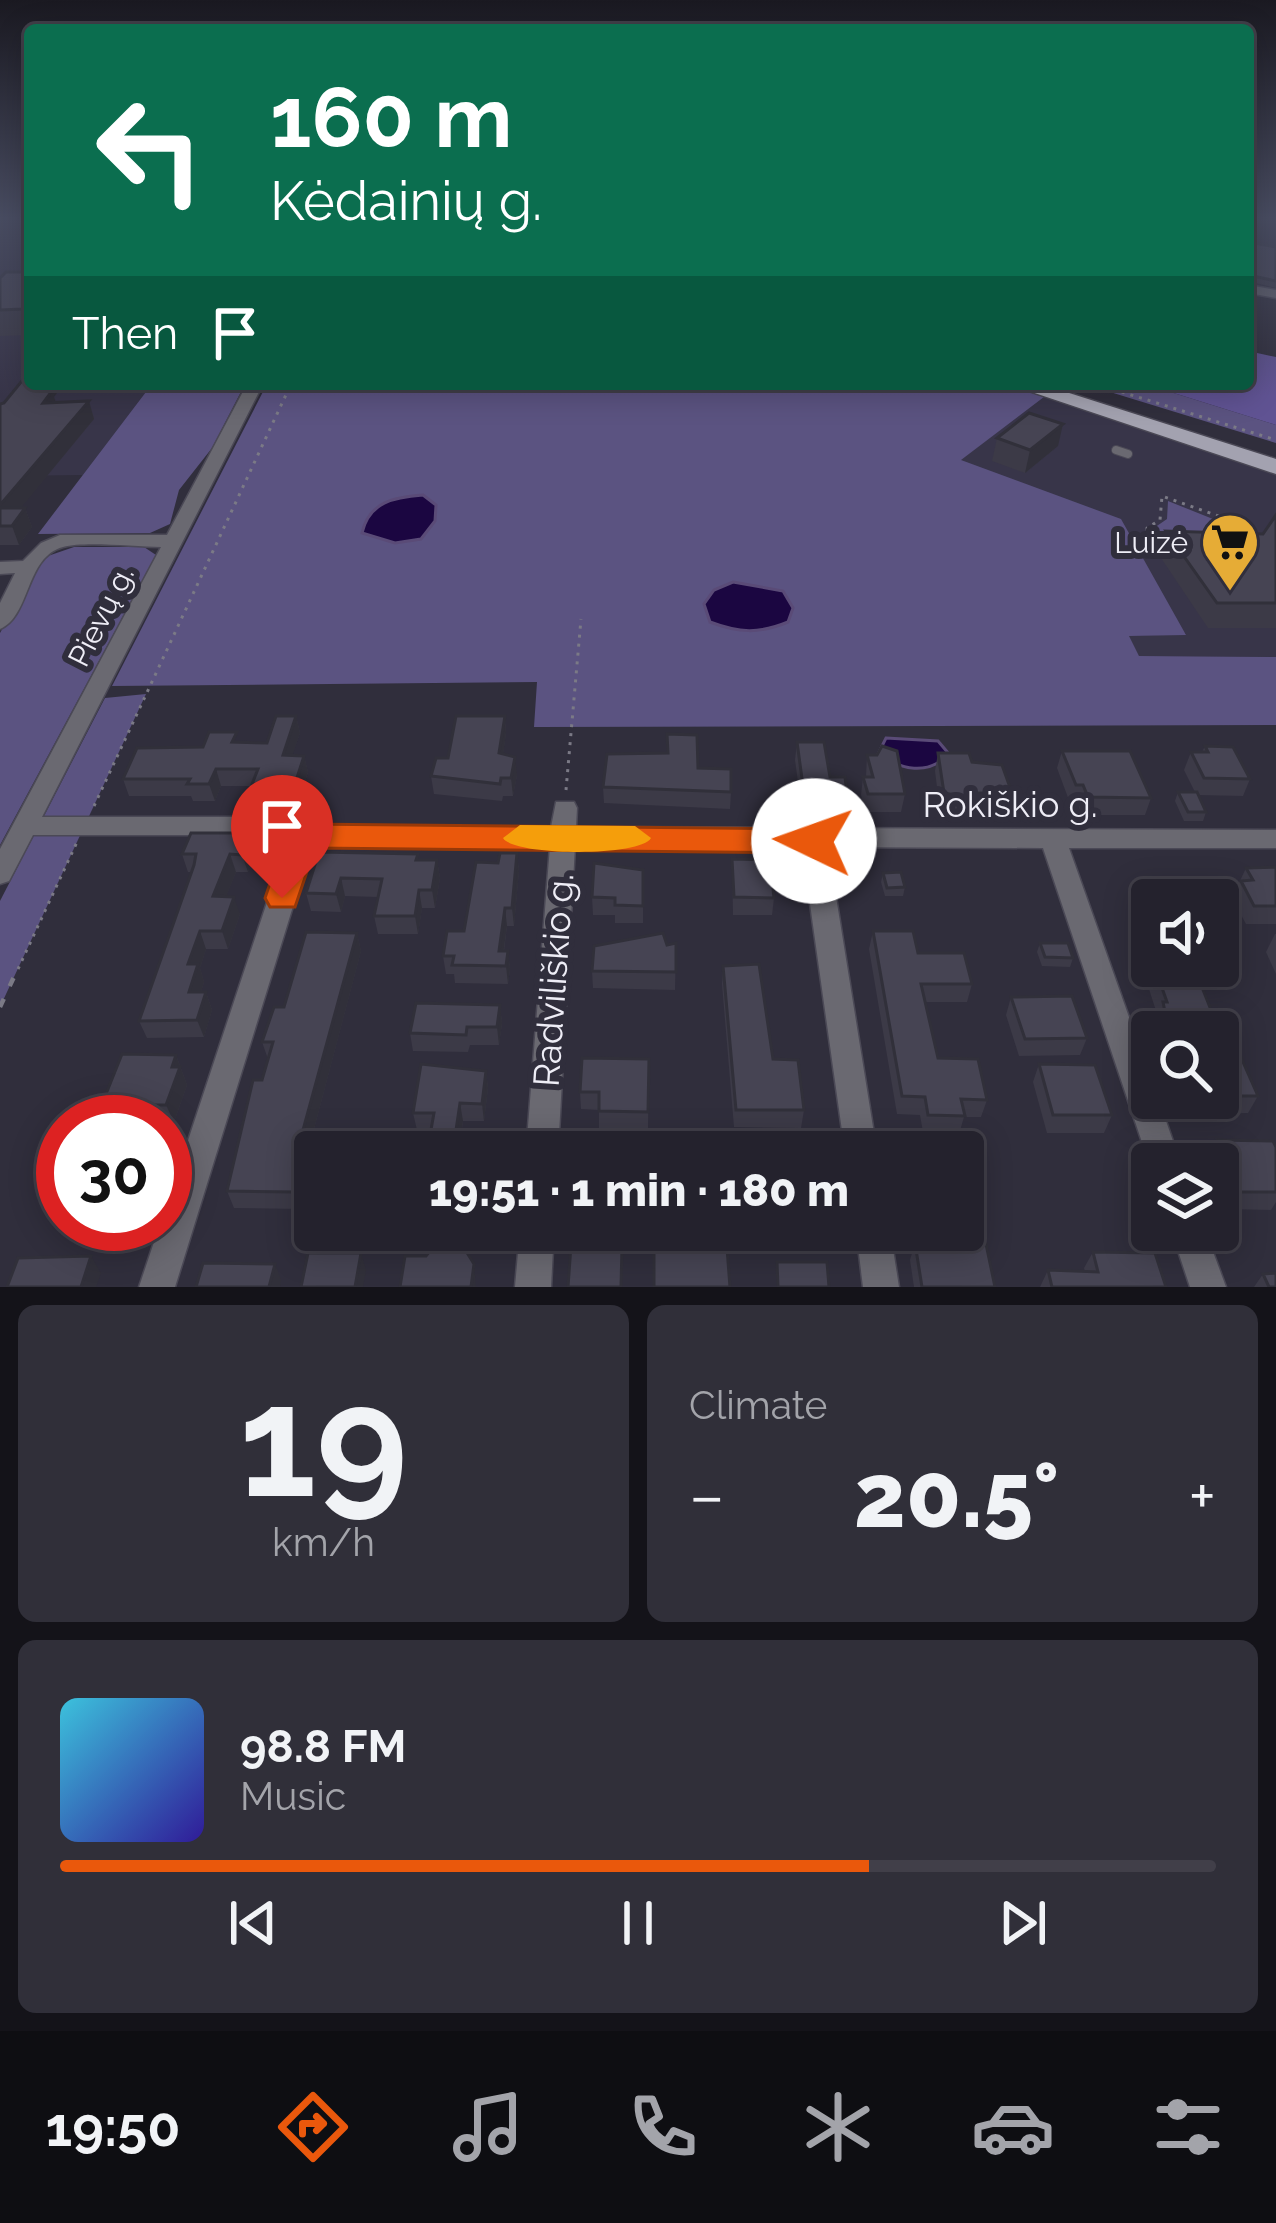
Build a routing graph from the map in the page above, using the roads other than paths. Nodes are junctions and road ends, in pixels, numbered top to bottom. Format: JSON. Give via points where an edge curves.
{"nodes":[{"id":1,"x":252,"y":390,"type":"edge"},
{"id":2,"x":1040,"y":390,"type":"edge"},
{"id":3,"x":1089,"y":390,"type":"edge"},
{"id":4,"x":1216,"y":440,"type":"junction"},
{"id":5,"x":1116,"y":450,"type":"dead end"},
{"id":6,"x":1276,"y":452,"type":"edge"},
{"id":7,"x":1128,"y":454,"type":"dead end"},
{"id":8,"x":1276,"y":467,"type":"edge"},
{"id":9,"x":174,"y":541,"type":"junction"},
{"id":10,"x":28,"y":567,"type":"junction"},
{"id":11,"x":0,"y":568,"type":"edge"},
{"id":12,"x":0,"y":622,"type":"edge"},
{"id":13,"x":564,"y":823,"type":"junction"},
{"id":14,"x":26,"y":826,"type":"junction"},
{"id":15,"x":302,"y":836,"type":"junction"},
{"id":16,"x":1054,"y":839,"type":"junction"},
{"id":17,"x":1276,"y":839,"type":"edge"},
{"id":18,"x":814,"y":841,"type":"junction"},
{"id":19,"x":0,"y":874,"type":"edge"},
{"id":20,"x":543,"y":1131,"type":"edge"},
{"id":21,"x":858,"y":1131,"type":"edge"},
{"id":22,"x":1159,"y":1143,"type":"edge"},
{"id":23,"x":536,"y":1251,"type":"edge"},
{"id":24,"x":876,"y":1251,"type":"edge"},
{"id":25,"x":1195,"y":1251,"type":"edge"},
{"id":26,"x":158,"y":1287,"type":"edge"},
{"id":27,"x":533,"y":1287,"type":"edge"},
{"id":28,"x":881,"y":1287,"type":"edge"},
{"id":29,"x":1208,"y":1287,"type":"edge"}],
"edges":[{"from":1,"to":9,"type":"street","name":"Pievų g."},
{"from":2,"to":4,"type":"main road"},
{"from":3,"to":4,"type":"main road"},
{"from":4,"to":6,"type":"main road"},
{"from":4,"to":8,"type":"main road"},
{"from":5,"to":7,"type":"lane"},
{"from":9,"to":10,"type":"street","via":[[60,541]]},
{"from":9,"to":14,"type":"street","name":"Pievų g."},
{"from":10,"to":11,"type":"street"},
{"from":10,"to":12,"type":"street"},
{"from":13,"to":15,"type":"street","name":"Rokiškio g."},
{"from":13,"to":18,"type":"street","name":"Rokiškio g."},
{"from":13,"to":20,"type":"street","name":"Radviliškio g."},
{"from":14,"to":15,"type":"street","name":"Rokiškio g.","via":[[287,826]]},
{"from":14,"to":19,"type":"street","name":"Pievų g."},
{"from":15,"to":26,"type":"street"},
{"from":16,"to":17,"type":"street","name":"Rokiškio g."},
{"from":16,"to":18,"type":"street","name":"Rokiškio g."},
{"from":16,"to":22,"type":"street"},
{"from":18,"to":21,"type":"street"},
{"from":23,"to":27,"type":"street"},
{"from":24,"to":28,"type":"street"},
{"from":25,"to":29,"type":"street"}]}
